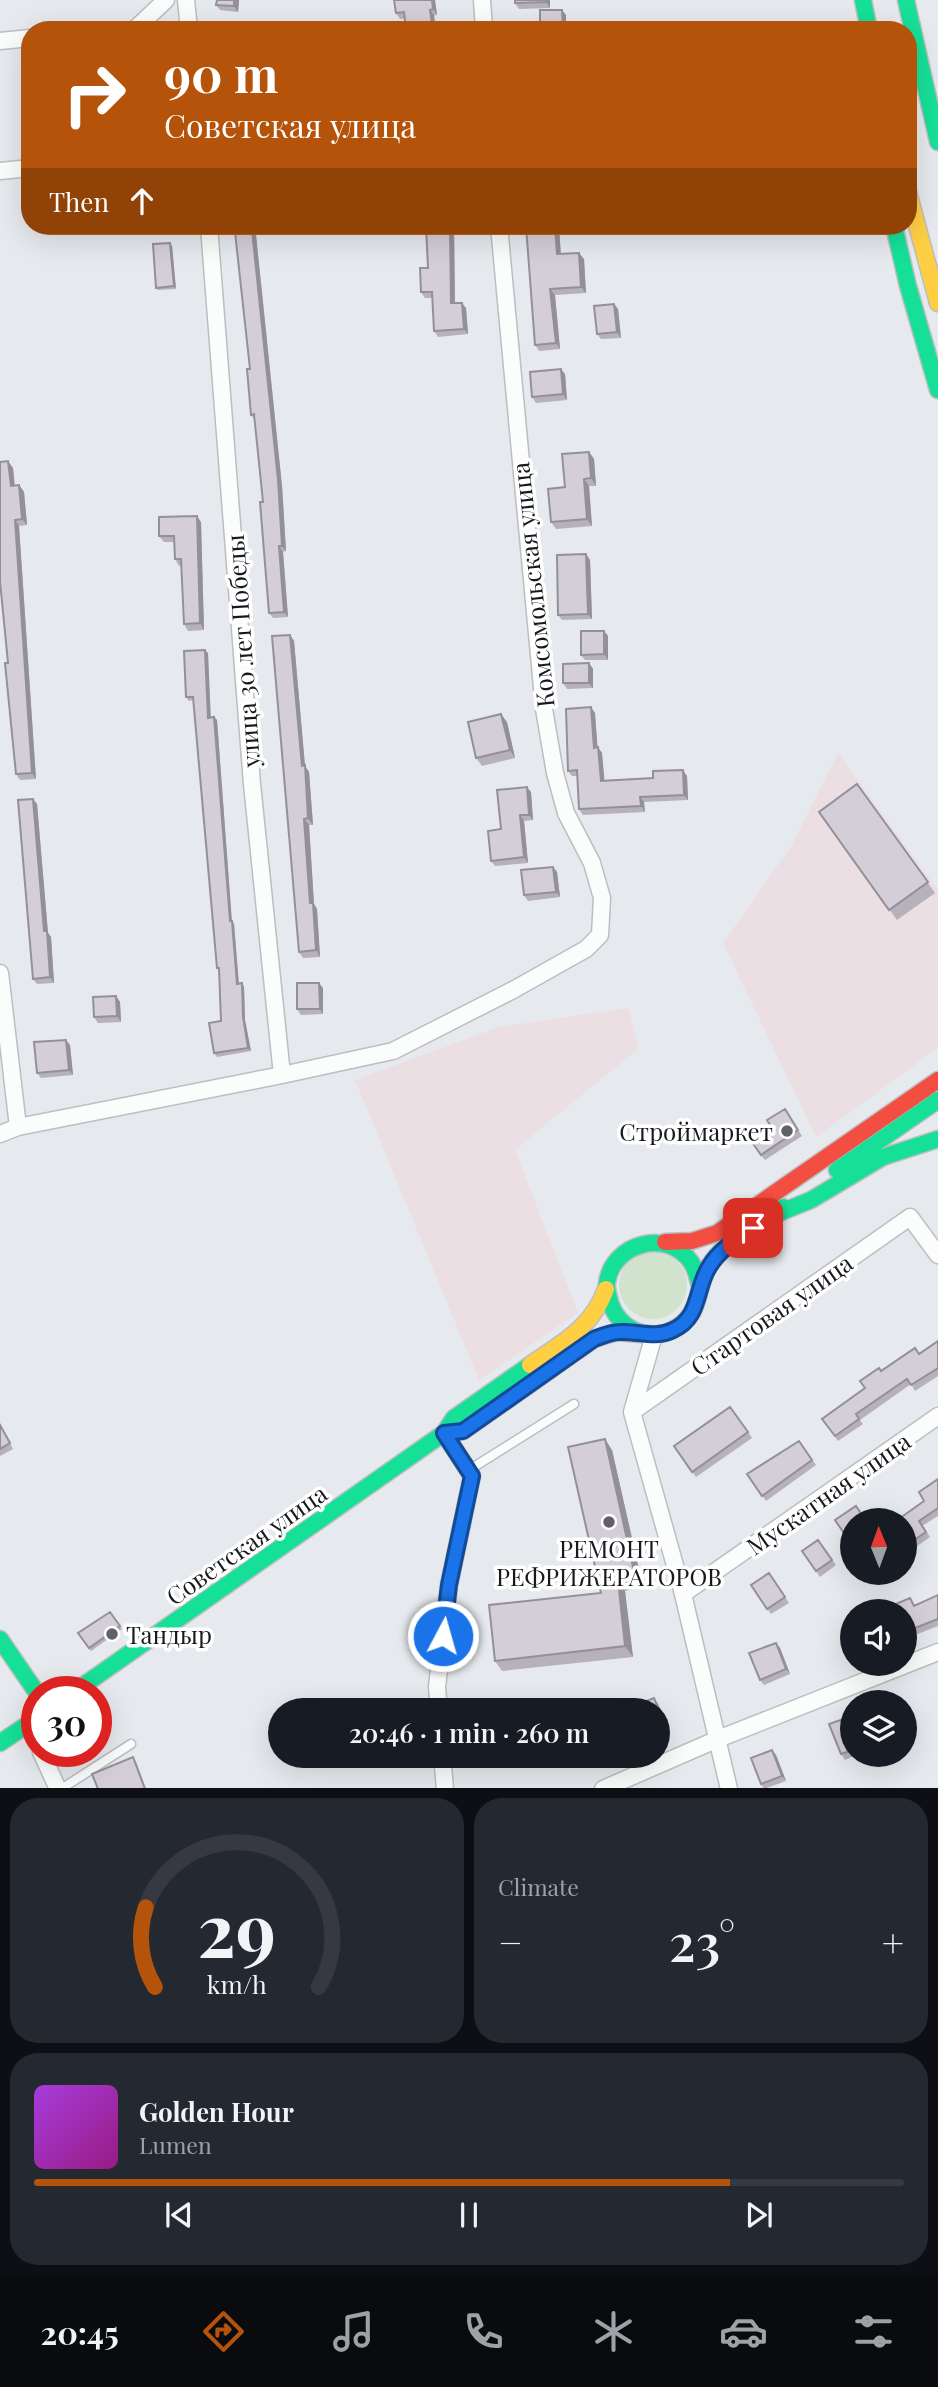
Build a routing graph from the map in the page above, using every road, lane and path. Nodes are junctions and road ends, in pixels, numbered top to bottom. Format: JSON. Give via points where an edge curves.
{"nodes":[{"id":1,"x":166,"y":0,"type":"edge"},
{"id":2,"x":186,"y":0,"type":"edge"},
{"id":3,"x":482,"y":0,"type":"edge"},
{"id":4,"x":863,"y":0,"type":"edge"},
{"id":5,"x":906,"y":0,"type":"edge"},
{"id":6,"x":922,"y":0,"type":"edge"},
{"id":7,"x":144,"y":21,"type":"edge"},
{"id":8,"x":188,"y":21,"type":"edge"},
{"id":9,"x":483,"y":21,"type":"edge"},
{"id":10,"x":867,"y":21,"type":"edge"},
{"id":11,"x":911,"y":21,"type":"edge"},
{"id":12,"x":21,"y":39,"type":"edge"},
{"id":13,"x":0,"y":41,"type":"edge"},
{"id":14,"x":917,"y":49,"type":"edge"},
{"id":15,"x":938,"y":72,"type":"edge"},
{"id":16,"x":938,"y":142,"type":"edge"},
{"id":17,"x":21,"y":170,"type":"edge"},
{"id":18,"x":0,"y":171,"type":"edge"},
{"id":19,"x":917,"y":225,"type":"edge"},
{"id":20,"x":210,"y":235,"type":"edge"},
{"id":21,"x":500,"y":235,"type":"edge"},
{"id":22,"x":896,"y":235,"type":"edge"},
{"id":23,"x":938,"y":303,"type":"edge"},
{"id":24,"x":938,"y":390,"type":"edge"},
{"id":25,"x":0,"y":973,"type":"edge"},
{"id":26,"x":282,"y":1075,"type":"junction"},
{"id":27,"x":938,"y":1080,"type":"edge"},
{"id":28,"x":938,"y":1100,"type":"edge"},
{"id":29,"x":18,"y":1128,"type":"junction"},
{"id":30,"x":0,"y":1134,"type":"edge"},
{"id":31,"x":938,"y":1139,"type":"edge"},
{"id":32,"x":769,"y":1217,"type":"junction"},
{"id":33,"x":663,"y":1242,"type":"junction"},
{"id":34,"x":938,"y":1255,"type":"edge"},
{"id":35,"x":700,"y":1287,"type":"junction"},
{"id":36,"x":606,"y":1289,"type":"junction"},
{"id":37,"x":649,"y":1334,"type":"junction"},
{"id":38,"x":573,"y":1404,"type":"dead end"},
{"id":39,"x":632,"y":1412,"type":"junction"},
{"id":40,"x":938,"y":1416,"type":"edge"},
{"id":41,"x":444,"y":1433,"type":"junction"},
{"id":42,"x":469,"y":1470,"type":"junction"},
{"id":43,"x":683,"y":1594,"type":"junction"},
{"id":44,"x":0,"y":1639,"type":"edge"},
{"id":45,"x":938,"y":1652,"type":"edge"},
{"id":46,"x":25,"y":1676,"type":"edge"},
{"id":47,"x":97,"y":1676,"type":"edge"},
{"id":48,"x":438,"y":1698,"type":"edge"},
{"id":49,"x":21,"y":1729,"type":"edge"},
{"id":50,"x":718,"y":1739,"type":"junction"},
{"id":51,"x":0,"y":1743,"type":"edge"},
{"id":52,"x":131,"y":1744,"type":"dead end"},
{"id":53,"x":49,"y":1767,"type":"edge"},
{"id":54,"x":443,"y":1768,"type":"edge"},
{"id":55,"x":60,"y":1788,"type":"edge"},
{"id":56,"x":445,"y":1788,"type":"edge"},
{"id":57,"x":603,"y":1788,"type":"edge"},
{"id":58,"x":729,"y":1788,"type":"edge"}],
"edges":[{"from":1,"to":7,"type":"street"},
{"from":2,"to":8,"type":"street"},
{"from":3,"to":9,"type":"street"},
{"from":4,"to":10,"type":"main road"},
{"from":5,"to":11,"type":"main road"},
{"from":6,"to":15,"type":"main road"},
{"from":12,"to":13,"type":"street"},
{"from":14,"to":16,"type":"main road"},
{"from":17,"to":18,"type":"street"},
{"from":19,"to":23,"type":"main road"},
{"from":20,"to":26,"type":"street","name":"улица 30 лет Победы","via":[[252,784]]},
{"from":21,"to":26,"type":"street","name":"Комсомольская улица","via":[[544,709],[566,813],[592,863],[602,898],[600,935],[586,949],[513,990],[393,1051]]},
{"from":22,"to":24,"type":"main road"},
{"from":25,"to":29,"type":"street"},
{"from":26,"to":29,"type":"street"},
{"from":27,"to":33,"type":"main road","via":[[717,1233],[702,1241]]},
{"from":28,"to":32,"type":"main road"},
{"from":29,"to":30,"type":"street"},
{"from":31,"to":32,"type":"main road","via":[[877,1160],[787,1213]]},
{"from":32,"to":35,"type":"main road","via":[[722,1250]]},
{"from":33,"to":35,"type":"main road","via":[[689,1258]]},
{"from":33,"to":36,"type":"main road","via":[[642,1242],[623,1252],[611,1268]]},
{"from":34,"to":39,"type":"street","name":"Стартовая улица","via":[[910,1217]]},
{"from":35,"to":37,"type":"main road","via":[[696,1307],[683,1324],[664,1334]]},
{"from":36,"to":37,"type":"main road","via":[[617,1318]]},
{"from":36,"to":41,"type":"main road","name":"Советская улица","via":[[599,1308],[584,1326],[454,1418]]},
{"from":37,"to":39,"type":"street"},
{"from":37,"to":41,"type":"main road","name":"Советская улица","via":[[617,1332],[594,1339],[463,1431]]},
{"from":38,"to":42,"type":"lane"},
{"from":39,"to":43,"type":"street"},
{"from":40,"to":43,"type":"street","name":"Мускатная улица"},
{"from":41,"to":42,"type":"street"},
{"from":41,"to":47,"type":"main road","name":"Советская улица"},
{"from":42,"to":48,"type":"street","via":[[472,1476],[449,1585]]},
{"from":43,"to":50,"type":"street"},
{"from":44,"to":46,"type":"main road"},
{"from":45,"to":50,"type":"street"},
{"from":49,"to":51,"type":"main road"},
{"from":50,"to":57,"type":"street"},
{"from":50,"to":58,"type":"street"},
{"from":52,"to":55,"type":"lane"},
{"from":53,"to":55,"type":"street"},
{"from":54,"to":56,"type":"street"}]}
